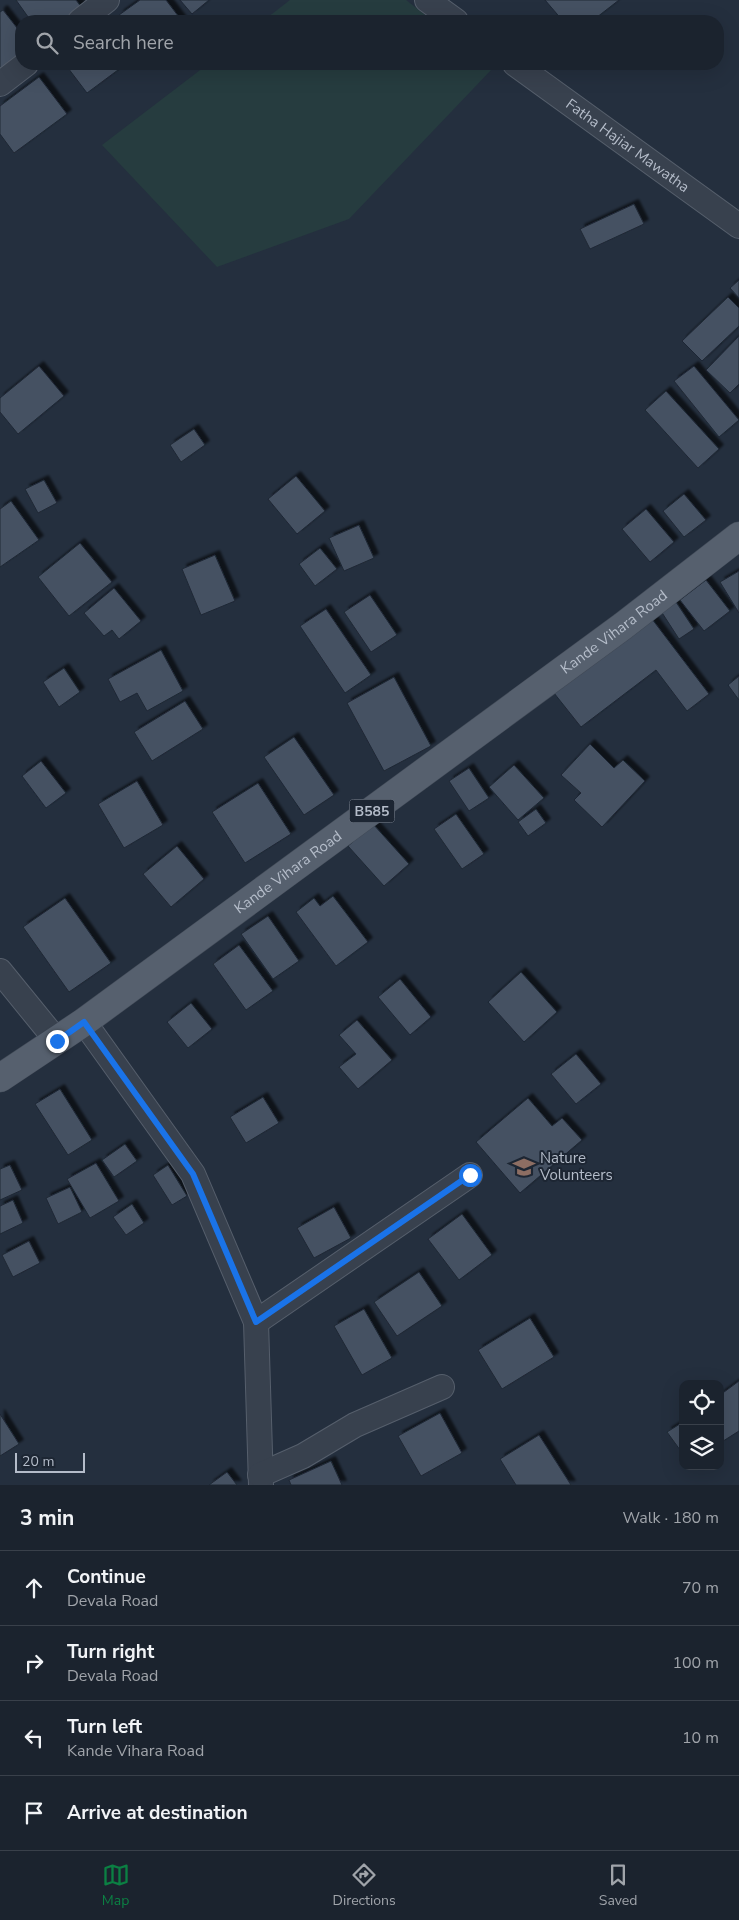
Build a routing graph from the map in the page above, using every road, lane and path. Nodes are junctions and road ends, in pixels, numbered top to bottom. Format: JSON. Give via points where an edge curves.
{"nodes":[{"id":1,"x":108,"y":0,"type":"edge"},
{"id":2,"x":427,"y":0,"type":"edge"},
{"id":3,"x":88,"y":15,"type":"edge"},
{"id":4,"x":448,"y":15,"type":"edge"},
{"id":5,"x":18,"y":70,"type":"edge"},
{"id":6,"x":523,"y":70,"type":"edge"},
{"id":7,"x":0,"y":84,"type":"edge"},
{"id":8,"x":739,"y":226,"type":"edge"},
{"id":9,"x":739,"y":536,"type":"edge"},
{"id":10,"x":0,"y":971,"type":"edge"},
{"id":11,"x":84,"y":1022,"type":"junction"},
{"id":12,"x":57,"y":1041,"type":"junction"},
{"id":13,"x":0,"y":1078,"type":"edge"},
{"id":14,"x":470,"y":1175,"type":"dead end"},
{"id":15,"x":256,"y":1322,"type":"junction"},
{"id":16,"x":442,"y":1387,"type":"dead end"},
{"id":17,"x":260,"y":1480,"type":"edge"}],
"edges":[{"from":1,"to":3,"type":"street"},
{"from":2,"to":4,"type":"street"},
{"from":5,"to":7,"type":"street"},
{"from":6,"to":8,"type":"street","name":"Fatha Hajiar Mawatha"},
{"from":9,"to":11,"type":"main road","name":"Kande Vihara Road","number":"B585","via":[[623,626]]},
{"from":10,"to":12,"type":"street"},
{"from":11,"to":12,"type":"main road","name":"Kande Vihara Road","number":"B585"},
{"from":11,"to":15,"type":"street","via":[[193,1174]]},
{"from":12,"to":13,"type":"main road","name":"Kande Vihara Road","number":"B585"},
{"from":14,"to":15,"type":"street"},
{"from":15,"to":17,"type":"street"},
{"from":16,"to":17,"type":"street","via":[[355,1425]]}]}
